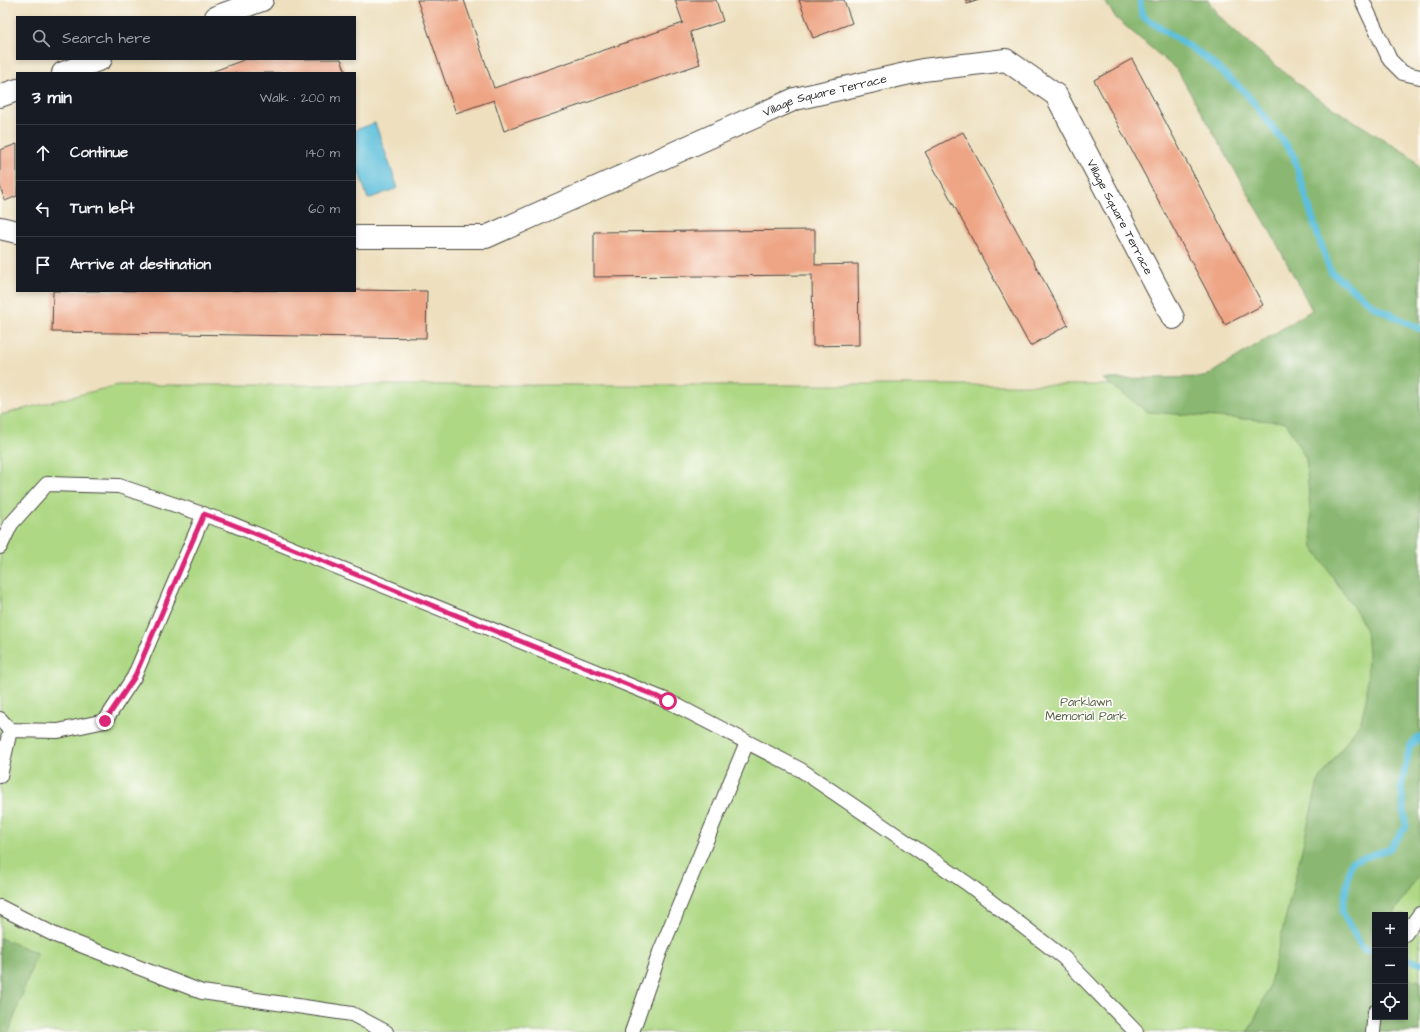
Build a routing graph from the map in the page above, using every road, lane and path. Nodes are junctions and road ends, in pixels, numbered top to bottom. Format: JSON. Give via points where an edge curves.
{"nodes":[{"id":1,"x":262,"y":0,"type":"edge"},
{"id":2,"x":1362,"y":0,"type":"edge"},
{"id":3,"x":219,"y":16,"type":"edge"},
{"id":4,"x":99,"y":60,"type":"edge"},
{"id":5,"x":67,"y":72,"type":"edge"},
{"id":6,"x":1420,"y":77,"type":"edge"},
{"id":7,"x":16,"y":90,"type":"edge"},
{"id":8,"x":0,"y":96,"type":"edge"},
{"id":9,"x":0,"y":228,"type":"edge"},
{"id":10,"x":16,"y":232,"type":"edge"},
{"id":11,"x":356,"y":237,"type":"edge"},
{"id":12,"x":1173,"y":318,"type":"dead end"},
{"id":13,"x":204,"y":514,"type":"junction"},
{"id":14,"x":0,"y":547,"type":"edge"},
{"id":15,"x":5,"y":724,"type":"edge"},
{"id":16,"x":747,"y":742,"type":"junction"},
{"id":17,"x":0,"y":776,"type":"edge"},
{"id":18,"x":0,"y":906,"type":"edge"},
{"id":19,"x":1420,"y":914,"type":"edge"},
{"id":20,"x":1408,"y":930,"type":"edge"},
{"id":21,"x":1374,"y":1020,"type":"edge"},
{"id":22,"x":386,"y":1032,"type":"edge"},
{"id":23,"x":632,"y":1032,"type":"edge"},
{"id":24,"x":1136,"y":1032,"type":"edge"},
{"id":25,"x":1373,"y":1032,"type":"edge"}],
"edges":[{"from":1,"to":3,"type":"street"},
{"from":2,"to":6,"type":"lane","via":[[1390,60],[1403,73]]},
{"from":4,"to":5,"type":"street"},
{"from":7,"to":8,"type":"street"},
{"from":9,"to":10,"type":"street"},
{"from":11,"to":12,"type":"street","name":"Village Square Terrace","via":[[486,237],[795,99],[923,70],[1006,60],[1056,95]]},
{"from":13,"to":14,"type":"lane","via":[[119,486],[47,484],[11,524]]},
{"from":13,"to":15,"type":"lane","via":[[134,678],[105,721],[58,731]]},
{"from":13,"to":16,"type":"lane","via":[[668,701]]},
{"from":15,"to":17,"type":"lane"},
{"from":16,"to":23,"type":"lane","via":[[660,952]]},
{"from":16,"to":24,"type":"lane","via":[[800,770],[968,884],[1064,958]]},
{"from":18,"to":22,"type":"lane","via":[[55,935],[202,992],[352,1014]]},
{"from":19,"to":20,"type":"lane"},
{"from":21,"to":25,"type":"lane"}]}
